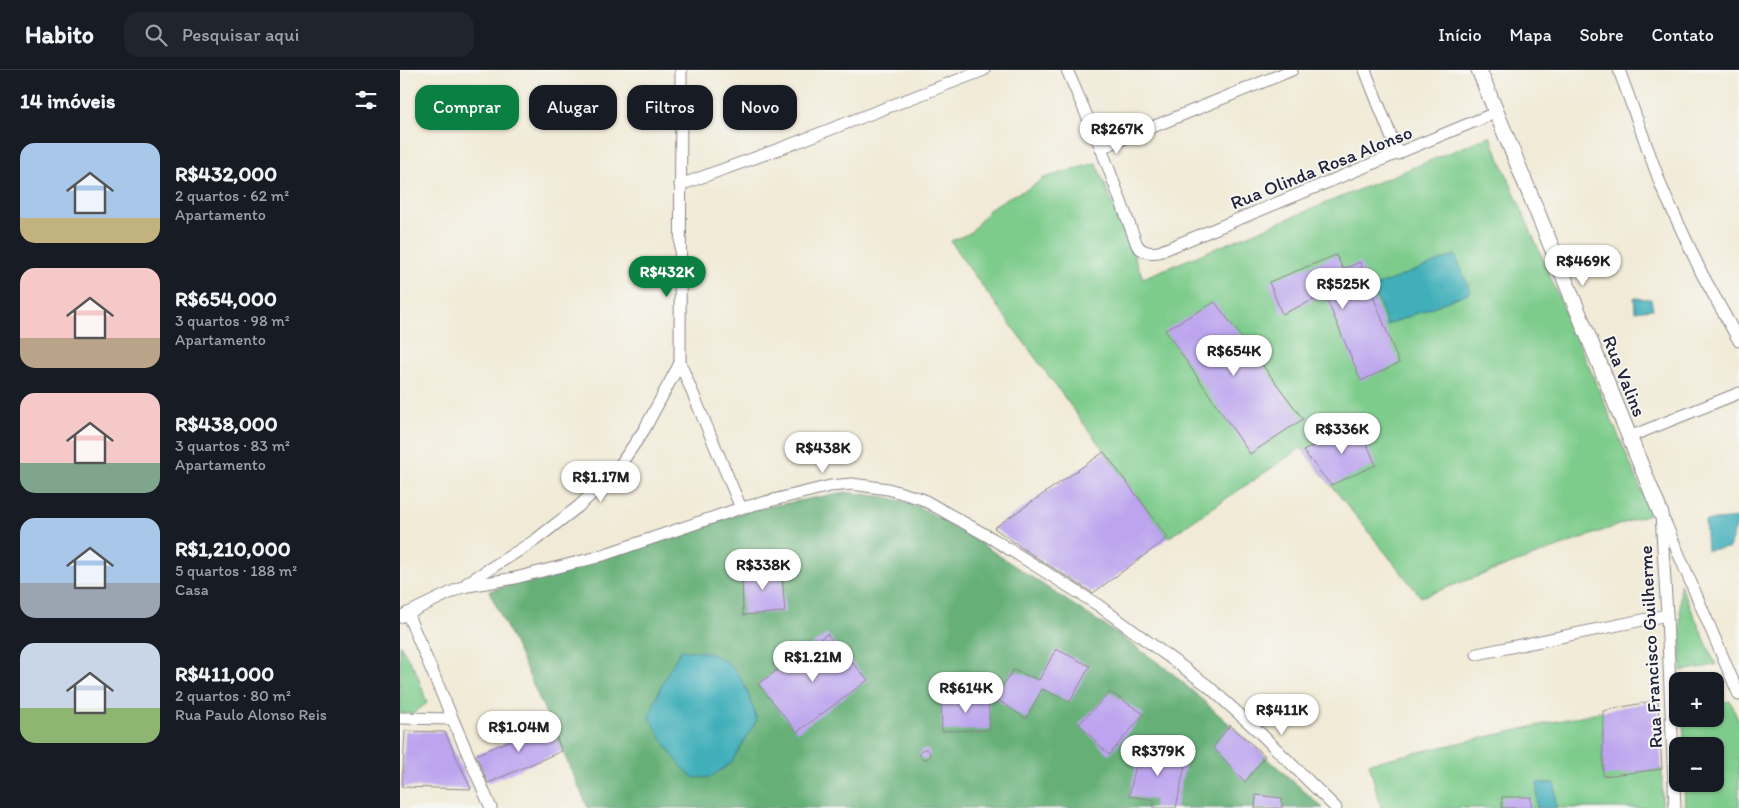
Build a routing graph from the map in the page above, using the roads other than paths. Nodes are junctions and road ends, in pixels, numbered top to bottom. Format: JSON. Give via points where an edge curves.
{"nodes":[{"id":1,"x":681,"y":70,"type":"edge"},
{"id":2,"x":984,"y":70,"type":"edge"},
{"id":3,"x":1067,"y":70,"type":"edge"},
{"id":4,"x":1292,"y":70,"type":"edge"},
{"id":5,"x":1365,"y":70,"type":"edge"},
{"id":6,"x":1479,"y":70,"type":"edge"},
{"id":7,"x":1619,"y":70,"type":"edge"},
{"id":8,"x":1496,"y":113,"type":"junction"},
{"id":9,"x":1101,"y":148,"type":"junction"},
{"id":10,"x":1398,"y":154,"type":"junction"},
{"id":11,"x":680,"y":185,"type":"junction"},
{"id":12,"x":1739,"y":341,"type":"edge"},
{"id":13,"x":680,"y":363,"type":"junction"},
{"id":14,"x":1739,"y":394,"type":"edge"},
{"id":15,"x":1629,"y":437,"type":"junction"},
{"id":16,"x":741,"y":508,"type":"junction"},
{"id":17,"x":1661,"y":514,"type":"junction"},
{"id":18,"x":462,"y":587,"type":"junction"},
{"id":19,"x":403,"y":615,"type":"edge"},
{"id":20,"x":1667,"y":615,"type":"junction"},
{"id":21,"x":1477,"y":654,"type":"dead end"},
{"id":22,"x":1738,"y":690,"type":"edge"},
{"id":23,"x":400,"y":718,"type":"edge"},
{"id":24,"x":452,"y":720,"type":"junction"},
{"id":25,"x":491,"y":808,"type":"edge"},
{"id":26,"x":1336,"y":808,"type":"edge"},
{"id":27,"x":1675,"y":808,"type":"edge"}],
"edges":[{"from":1,"to":11,"type":"street"},
{"from":2,"to":11,"type":"street"},
{"from":3,"to":9,"type":"street"},
{"from":4,"to":9,"type":"street"},
{"from":5,"to":10,"type":"street"},
{"from":6,"to":8,"type":"street","name":"Rua Valins"},
{"from":7,"to":12,"type":"street","via":[[1662,188],[1702,274]]},
{"from":8,"to":10,"type":"street","name":"Rua Olinda Rosa Alonso"},
{"from":8,"to":15,"type":"street","name":"Rua Valins"},
{"from":9,"to":10,"type":"street","name":"Rua Olinda Rosa Alonso","via":[[1137,245],[1147,253],[1159,252]]},
{"from":11,"to":13,"type":"street"},
{"from":13,"to":16,"type":"street"},
{"from":13,"to":18,"type":"street","via":[[644,430],[616,471],[579,506],[534,541]]},
{"from":14,"to":15,"type":"street"},
{"from":15,"to":17,"type":"street","name":"Rua Valins"},
{"from":16,"to":18,"type":"street","via":[[594,558],[515,578]]},
{"from":16,"to":26,"type":"street","via":[[830,486],[852,484],[888,489],[922,499],[1098,605],[1207,685]]},
{"from":17,"to":20,"type":"street","name":"Rua Francisco Guilherme"},
{"from":17,"to":22,"type":"street","name":"Rua Valins"},
{"from":18,"to":19,"type":"street"},
{"from":19,"to":24,"type":"street"},
{"from":20,"to":21,"type":"street"},
{"from":20,"to":27,"type":"street","name":"Rua Francisco Guilherme"},
{"from":23,"to":24,"type":"street"},
{"from":24,"to":25,"type":"street"}]}
